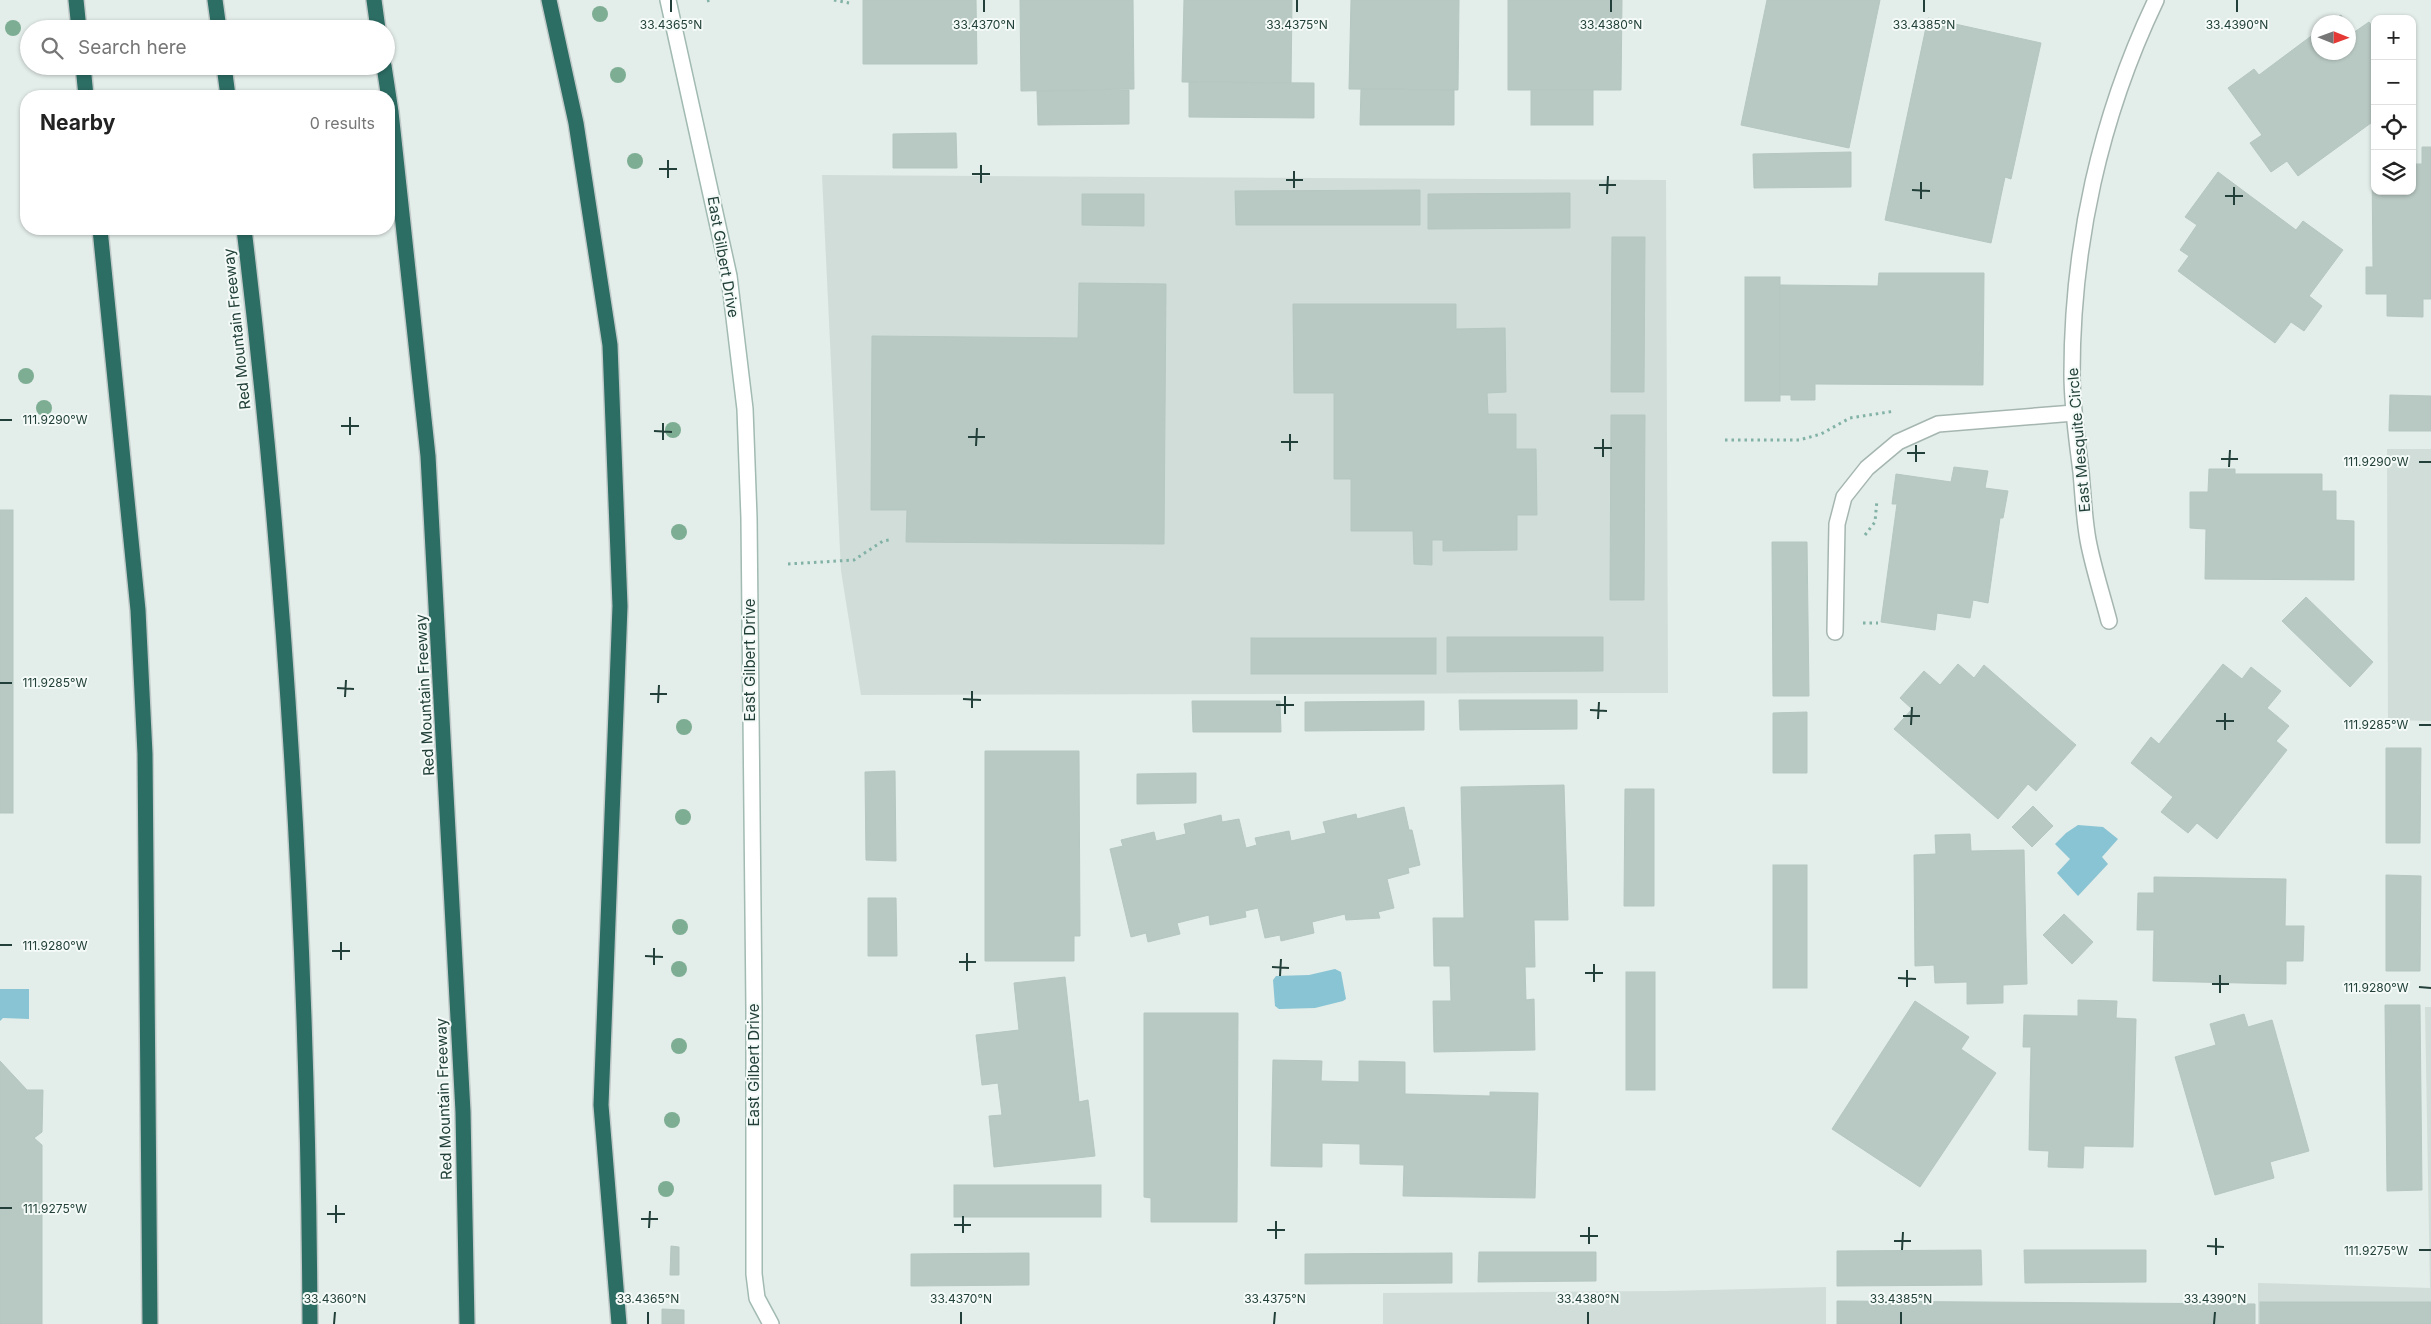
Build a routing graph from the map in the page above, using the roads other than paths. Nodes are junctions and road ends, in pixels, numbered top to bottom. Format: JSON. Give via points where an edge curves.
{"nodes":[{"id":1,"x":76,"y":0,"type":"edge"},
{"id":2,"x":215,"y":0,"type":"edge"},
{"id":3,"x":374,"y":0,"type":"edge"},
{"id":4,"x":549,"y":0,"type":"edge"},
{"id":5,"x":668,"y":0,"type":"edge"},
{"id":6,"x":2156,"y":0,"type":"edge"},
{"id":7,"x":78,"y":20,"type":"edge"},
{"id":8,"x":218,"y":20,"type":"edge"},
{"id":9,"x":377,"y":20,"type":"edge"},
{"id":10,"x":84,"y":75,"type":"edge"},
{"id":11,"x":225,"y":75,"type":"edge"},
{"id":12,"x":385,"y":75,"type":"edge"},
{"id":13,"x":85,"y":90,"type":"edge"},
{"id":14,"x":227,"y":90,"type":"edge"},
{"id":15,"x":387,"y":90,"type":"edge"},
{"id":16,"x":395,"y":164,"type":"edge"},
{"id":17,"x":101,"y":235,"type":"edge"},
{"id":18,"x":245,"y":235,"type":"edge"},
{"id":19,"x":2074,"y":414,"type":"junction"},
{"id":20,"x":2109,"y":620,"type":"dead end"},
{"id":21,"x":1835,"y":632,"type":"dead end"},
{"id":22,"x":150,"y":1324,"type":"edge"},
{"id":23,"x":310,"y":1324,"type":"edge"},
{"id":24,"x":467,"y":1324,"type":"edge"},
{"id":25,"x":618,"y":1324,"type":"edge"},
{"id":26,"x":771,"y":1324,"type":"edge"}],
"edges":[{"from":1,"to":7,"type":"highway"},
{"from":2,"to":8,"type":"highway"},
{"from":3,"to":9,"type":"highway"},
{"from":4,"to":25,"type":"highway","via":[[576,123],[610,345],[620,606],[601,1106]]},
{"from":5,"to":26,"type":"street","name":"East Gilbert Drive","via":[[729,276],[745,409],[750,518],[754,1274],[757,1298]]},
{"from":6,"to":19,"type":"street","name":"East Mesquite Circle","via":[[2134,45],[2105,131],[2087,208],[2076,282],[2072,373]]},
{"from":10,"to":13,"type":"highway"},
{"from":11,"to":14,"type":"highway"},
{"from":12,"to":15,"type":"highway","name":"Red Mountain Freeway"},
{"from":16,"to":24,"type":"highway","name":"Red Mountain Freeway","via":[[428,456],[463,1112]]},
{"from":17,"to":22,"type":"highway","via":[[138,610],[145,754]]},
{"from":18,"to":23,"type":"highway","name":"Red Mountain Freeway","via":[[273,514],[293,784],[306,1059]]},
{"from":19,"to":20,"type":"street","name":"East Mesquite Circle","via":[[2088,540]]},
{"from":19,"to":21,"type":"street","via":[[1938,424],[1898,442],[1867,468],[1844,497],[1837,524]]}]}
